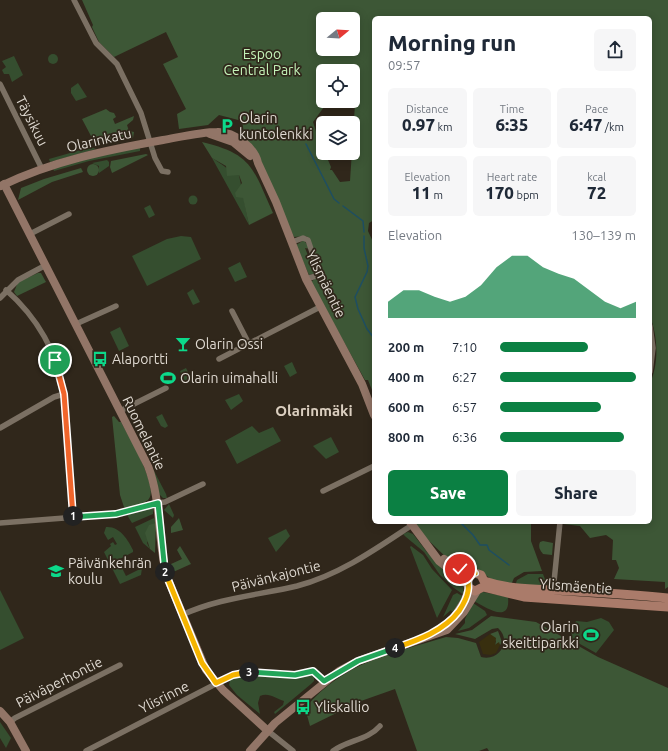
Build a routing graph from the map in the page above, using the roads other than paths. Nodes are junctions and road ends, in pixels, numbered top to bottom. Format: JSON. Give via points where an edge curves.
{"nodes":[{"id":1,"x":74,"y":0,"type":"edge"},
{"id":2,"x":0,"y":84,"type":"edge"},
{"id":3,"x":150,"y":142,"type":"junction"},
{"id":4,"x":238,"y":142,"type":"joint"},
{"id":5,"x":42,"y":169,"type":"junction"},
{"id":6,"x":168,"y":172,"type":"dead end"},
{"id":7,"x":2,"y":186,"type":"edge"},
{"id":8,"x":69,"y":214,"type":"dead end"},
{"id":9,"x":30,"y":234,"type":"junction"},
{"id":10,"x":292,"y":242,"type":"junction"},
{"id":11,"x":46,"y":265,"type":"junction"},
{"id":12,"x":306,"y":280,"type":"junction"},
{"id":13,"x":3,"y":291,"type":"edge"},
{"id":14,"x":0,"y":298,"type":"edge"},
{"id":15,"x":116,"y":306,"type":"dead end"},
{"id":16,"x":320,"y":307,"type":"junction"},
{"id":17,"x":232,"y":311,"type":"dead end"},
{"id":18,"x":76,"y":324,"type":"junction"},
{"id":19,"x":652,"y":341,"type":"edge"},
{"id":20,"x":249,"y":344,"type":"junction"},
{"id":21,"x":652,"y":356,"type":"edge"},
{"id":22,"x":219,"y":359,"type":"dead end"},
{"id":23,"x":166,"y":388,"type":"dead end"},
{"id":24,"x":64,"y":394,"type":"junction"},
{"id":25,"x":372,"y":410,"type":"edge"},
{"id":26,"x":120,"y":411,"type":"junction"},
{"id":27,"x":0,"y":428,"type":"edge"},
{"id":28,"x":372,"y":467,"type":"edge"},
{"id":29,"x":203,"y":484,"type":"dead end"},
{"id":30,"x":323,"y":491,"type":"dead end"},
{"id":31,"x":158,"y":503,"type":"junction"},
{"id":32,"x":73,"y":517,"type":"junction"},
{"id":33,"x":0,"y":523,"type":"edge"},
{"id":34,"x":410,"y":524,"type":"edge"},
{"id":35,"x":412,"y":524,"type":"edge"},
{"id":36,"x":560,"y":524,"type":"edge"},
{"id":37,"x":432,"y":552,"type":"junction"},
{"id":38,"x":475,"y":573,"type":"joint"},
{"id":39,"x":476,"y":586,"type":"junction"},
{"id":40,"x":553,"y":594,"type":"junction"},
{"id":41,"x":668,"y":598,"type":"edge"},
{"id":42,"x":668,"y":607,"type":"edge"},
{"id":43,"x":182,"y":615,"type":"junction"},
{"id":44,"x":120,"y":665,"type":"dead end"},
{"id":45,"x":324,"y":681,"type":"junction"},
{"id":46,"x":216,"y":683,"type":"junction"},
{"id":47,"x":0,"y":711,"type":"edge"},
{"id":48,"x":10,"y":722,"type":"junction"},
{"id":49,"x":380,"y":726,"type":"dead end"},
{"id":50,"x":268,"y":731,"type":"junction"},
{"id":51,"x":26,"y":751,"type":"edge"},
{"id":52,"x":86,"y":751,"type":"edge"},
{"id":53,"x":250,"y":751,"type":"edge"},
{"id":54,"x":293,"y":751,"type":"edge"},
{"id":55,"x":333,"y":751,"type":"edge"}],
"edges":[{"from":1,"to":3,"type":"street","via":[[96,43],[117,64],[141,113]]},
{"from":2,"to":5,"type":"street","name":"Täysikuu"},
{"from":3,"to":4,"type":"main road","name":"Olarinkatu","via":[[208,134]]},
{"from":3,"to":5,"type":"main road","name":"Olarinkatu","via":[[84,156]]},
{"from":3,"to":6,"type":"street","via":[[162,170]]},
{"from":4,"to":10,"type":"main road","name":"Ylismäentie","via":[[258,163]]},
{"from":5,"to":7,"type":"main road","name":"Olarinkatu"},
{"from":7,"to":9,"type":"main road","name":"Ruomelantie"},
{"from":8,"to":9,"type":"street"},
{"from":9,"to":11,"type":"main road","name":"Ruomelantie"},
{"from":10,"to":12,"type":"main road","name":"Ylismäentie"},
{"from":10,"to":12,"type":"street","via":[[304,238],[308,240],[318,270],[317,275]]},
{"from":11,"to":13,"type":"street"},
{"from":11,"to":18,"type":"main road","name":"Ruomelantie"},
{"from":12,"to":16,"type":"main road","name":"Ylismäentie"},
{"from":13,"to":14,"type":"street"},
{"from":13,"to":24,"type":"street","via":[[34,319],[55,360]]},
{"from":15,"to":18,"type":"street"},
{"from":16,"to":20,"type":"street"},
{"from":16,"to":25,"type":"main road","name":"Ylismäentie","via":[[352,364]]},
{"from":17,"to":20,"type":"street"},
{"from":18,"to":26,"type":"main road","name":"Ruomelantie"},
{"from":19,"to":21,"type":"street"},
{"from":20,"to":22,"type":"street"},
{"from":23,"to":26,"type":"street"},
{"from":24,"to":27,"type":"street","via":[[54,397]]},
{"from":24,"to":32,"type":"street"},
{"from":26,"to":31,"type":"main road","name":"Ruomelantie","via":[[148,466]]},
{"from":28,"to":30,"type":"street"},
{"from":29,"to":31,"type":"street","via":[[170,501]]},
{"from":31,"to":32,"type":"street","via":[[116,514]]},
{"from":31,"to":43,"type":"main road","name":"Ruomelantie","via":[[165,570]]},
{"from":32,"to":33,"type":"street"},
{"from":34,"to":43,"type":"street","name":"Päivänkajontie","via":[[348,565],[319,579],[202,606]]},
{"from":35,"to":37,"type":"main road","name":"Ylismäentie"},
{"from":36,"to":40,"type":"street"},
{"from":37,"to":38,"type":"main road","name":"Ylismäentie","via":[[460,569]]},
{"from":37,"to":39,"type":"main road","name":"Ylismäentie","via":[[439,561]]},
{"from":38,"to":39,"type":"main road","via":[[482,577]]},
{"from":39,"to":40,"type":"main road","name":"Ylismäentie"},
{"from":39,"to":45,"type":"main road","via":[[453,617],[423,638],[358,661]]},
{"from":40,"to":41,"type":"main road","name":"Ylismäentie"},
{"from":40,"to":42,"type":"main road","name":"Ylismäentie"},
{"from":43,"to":46,"type":"main road","name":"Ruomelantie","via":[[202,663]]},
{"from":44,"to":48,"type":"street","name":"Päiväperhontie"},
{"from":45,"to":46,"type":"street","name":"Ylisrinne","via":[[313,671],[295,675],[246,672]]},
{"from":45,"to":50,"type":"main road"},
{"from":46,"to":50,"type":"main road","name":"Ruomelantie"},
{"from":46,"to":52,"type":"street","name":"Ylisrinne"},
{"from":47,"to":48,"type":"main road"},
{"from":48,"to":51,"type":"main road"},
{"from":49,"to":55,"type":"street","via":[[374,733]]},
{"from":50,"to":53,"type":"main road"},
{"from":50,"to":54,"type":"street"}]}
